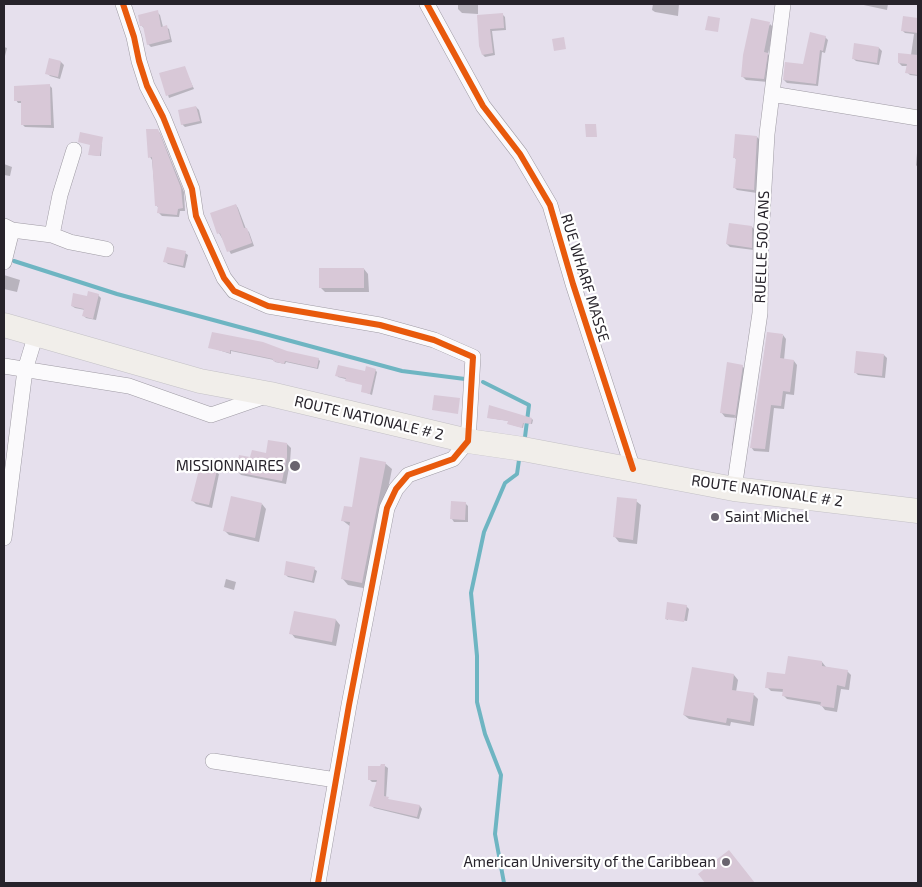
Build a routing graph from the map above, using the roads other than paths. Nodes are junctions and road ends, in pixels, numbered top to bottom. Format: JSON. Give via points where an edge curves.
{"nodes":[{"id":1,"x":123,"y":4,"type":"edge"},
{"id":2,"x":427,"y":4,"type":"edge"},
{"id":3,"x":783,"y":4,"type":"edge"},
{"id":4,"x":772,"y":94,"type":"junction"},
{"id":5,"x":918,"y":118,"type":"edge"},
{"id":6,"x":74,"y":150,"type":"dead end"},
{"id":7,"x":8,"y":228,"type":"edge"},
{"id":8,"x":52,"y":234,"type":"junction"},
{"id":9,"x":106,"y":249,"type":"dead end"},
{"id":10,"x":4,"y":262,"type":"edge"},
{"id":11,"x":4,"y":325,"type":"edge"},
{"id":12,"x":36,"y":334,"type":"junction"},
{"id":13,"x":4,"y":366,"type":"edge"},
{"id":14,"x":25,"y":370,"type":"junction"},
{"id":15,"x":270,"y":394,"type":"junction"},
{"id":16,"x":468,"y":441,"type":"junction"},
{"id":17,"x":633,"y":469,"type":"junction"},
{"id":18,"x":734,"y":489,"type":"junction"},
{"id":19,"x":918,"y":511,"type":"edge"},
{"id":20,"x":4,"y":538,"type":"edge"},
{"id":21,"x":213,"y":761,"type":"dead end"},
{"id":22,"x":336,"y":780,"type":"junction"},
{"id":23,"x":318,"y":883,"type":"edge"}],
"edges":[{"from":1,"to":16,"type":"street","via":[[147,86],[192,189],[196,216],[229,285],[234,291],[268,306],[380,325],[434,340],[473,357]]},
{"from":2,"to":17,"type":"street","name":"RUE WHARF MASSE","via":[[484,106],[520,154],[550,205]]},
{"from":3,"to":4,"type":"street","name":"RUELLE 500 ANS"},
{"from":4,"to":5,"type":"street"},
{"from":4,"to":18,"type":"street","name":"RUELLE 500 ANS","via":[[761,239],[760,313]]},
{"from":6,"to":8,"type":"street"},
{"from":7,"to":8,"type":"street"},
{"from":7,"to":10,"type":"street"},
{"from":8,"to":9,"type":"street","via":[[70,242]]},
{"from":11,"to":12,"type":"main road","name":"ROUTE NATIONALE # 2"},
{"from":12,"to":14,"type":"street"},
{"from":12,"to":15,"type":"main road","name":"ROUTE NATIONALE # 2","via":[[200,381]]},
{"from":13,"to":14,"type":"street"},
{"from":14,"to":15,"type":"street","via":[[129,386],[211,415]]},
{"from":14,"to":20,"type":"street"},
{"from":15,"to":16,"type":"main road","name":"ROUTE NATIONALE # 2"},
{"from":16,"to":17,"type":"main road","name":"ROUTE NATIONALE # 2"},
{"from":16,"to":22,"type":"street","via":[[453,459],[408,475],[396,489],[388,508]]},
{"from":17,"to":18,"type":"main road","name":"ROUTE NATIONALE # 2"},
{"from":18,"to":19,"type":"main road","name":"ROUTE NATIONALE # 2"},
{"from":21,"to":22,"type":"street"},
{"from":22,"to":23,"type":"street"}]}
